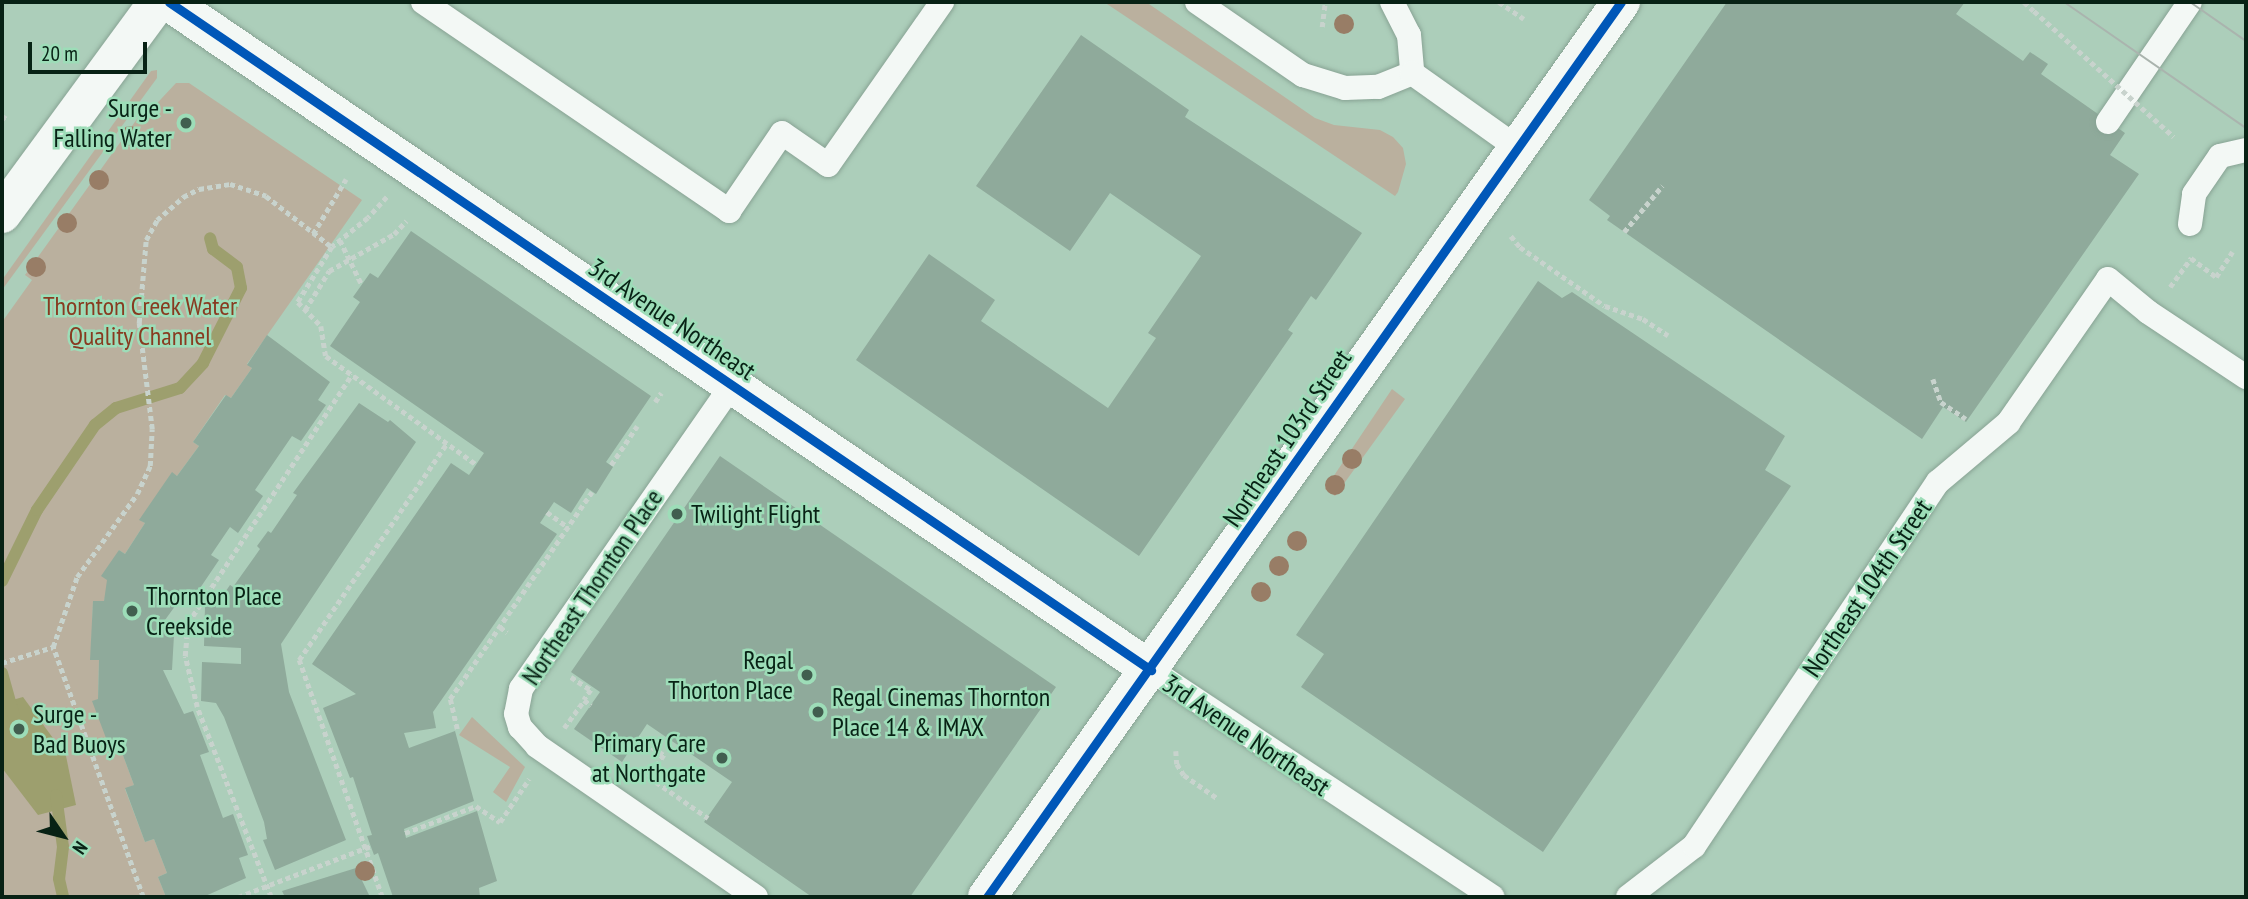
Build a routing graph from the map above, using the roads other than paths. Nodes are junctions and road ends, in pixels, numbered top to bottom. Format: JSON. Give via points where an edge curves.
{"nodes":[{"id":1,"x":158,"y":2,"type":"edge"},
{"id":2,"x":169,"y":2,"type":"edge"},
{"id":3,"x":423,"y":2,"type":"edge"},
{"id":4,"x":942,"y":2,"type":"edge"},
{"id":5,"x":1197,"y":2,"type":"edge"},
{"id":6,"x":1392,"y":2,"type":"edge"},
{"id":7,"x":1621,"y":2,"type":"edge"},
{"id":8,"x":2190,"y":2,"type":"edge"},
{"id":9,"x":1412,"y":73,"type":"junction"},
{"id":10,"x":2108,"y":122,"type":"dead end"},
{"id":11,"x":1516,"y":147,"type":"junction"},
{"id":12,"x":2246,"y":150,"type":"edge"},
{"id":13,"x":2,"y":214,"type":"edge"},
{"id":14,"x":2190,"y":224,"type":"dead end"},
{"id":15,"x":2246,"y":377,"type":"edge"},
{"id":16,"x":732,"y":385,"type":"junction"},
{"id":17,"x":1151,"y":670,"type":"junction"},
{"id":18,"x":756,"y":897,"type":"edge"},
{"id":19,"x":987,"y":897,"type":"edge"},
{"id":20,"x":1493,"y":897,"type":"edge"},
{"id":21,"x":1628,"y":897,"type":"edge"}],
"edges":[{"from":1,"to":13,"type":"street"},
{"from":2,"to":16,"type":"street","name":"3rd Avenue Northeast"},
{"from":3,"to":4,"type":"lane","via":[[729,211],[782,133],[828,165]]},
{"from":5,"to":9,"type":"lane","via":[[1303,75],[1345,88],[1378,87]]},
{"from":6,"to":9,"type":"lane","via":[[1409,35]]},
{"from":7,"to":11,"type":"street","name":"Northeast 103rd Street"},
{"from":8,"to":10,"type":"lane"},
{"from":9,"to":11,"type":"lane"},
{"from":11,"to":17,"type":"street","name":"Northeast 103rd Street"},
{"from":12,"to":14,"type":"lane","via":[[2220,156],[2194,194]]},
{"from":15,"to":21,"type":"lane","name":"Northeast 104th Street","via":[[2148,312],[2108,279],[2008,423],[1938,482],[1694,846]]},
{"from":16,"to":17,"type":"street","name":"3rd Avenue Northeast"},
{"from":16,"to":18,"type":"lane","name":"Northeast Thornton Place","via":[[521,689],[516,714],[520,727],[537,746]]},
{"from":17,"to":19,"type":"street","name":"Northeast 103rd Street"},
{"from":17,"to":20,"type":"lane","name":"3rd Avenue Northeast"}]}
